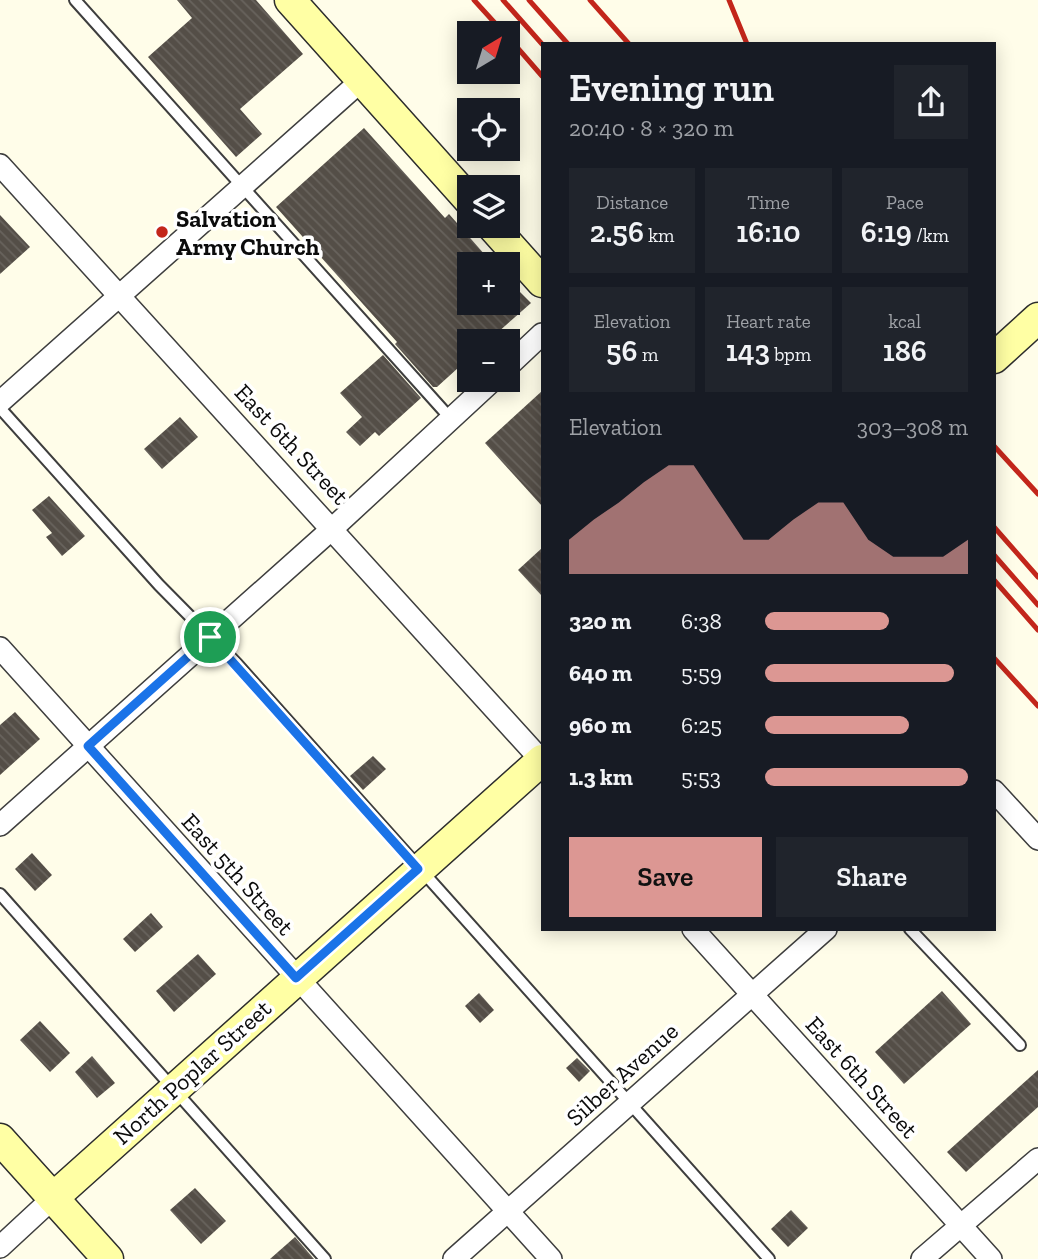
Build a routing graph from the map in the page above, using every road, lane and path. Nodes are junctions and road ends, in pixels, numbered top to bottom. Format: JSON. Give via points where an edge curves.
{"nodes":[{"id":1,"x":75,"y":0,"type":"edge"},
{"id":2,"x":290,"y":0,"type":"edge"},
{"id":3,"x":362,"y":80,"type":"junction"},
{"id":4,"x":0,"y":165,"type":"edge"},
{"id":5,"x":457,"y":187,"type":"edge"},
{"id":6,"x":240,"y":188,"type":"junction"},
{"id":7,"x":503,"y":238,"type":"edge"},
{"id":8,"x":541,"y":281,"type":"edge"},
{"id":9,"x":119,"y":296,"type":"junction"},
{"id":10,"x":1038,"y":318,"type":"edge"},
{"id":11,"x":541,"y":335,"type":"edge"},
{"id":12,"x":520,"y":355,"type":"edge"},
{"id":13,"x":996,"y":356,"type":"edge"},
{"id":14,"x":480,"y":392,"type":"edge"},
{"id":15,"x":0,"y":402,"type":"edge"},
{"id":16,"x":0,"y":408,"type":"edge"},
{"id":17,"x":451,"y":419,"type":"junction"},
{"id":18,"x":333,"y":528,"type":"junction"},
{"id":19,"x":210,"y":637,"type":"junction"},
{"id":20,"x":0,"y":649,"type":"edge"},
{"id":21,"x":88,"y":746,"type":"junction"},
{"id":22,"x":541,"y":760,"type":"edge"},
{"id":23,"x":541,"y":762,"type":"edge"},
{"id":24,"x":996,"y":793,"type":"edge"},
{"id":25,"x":0,"y":825,"type":"edge"},
{"id":26,"x":1038,"y":839,"type":"edge"},
{"id":27,"x":418,"y":869,"type":"junction"},
{"id":28,"x":0,"y":894,"type":"edge"},
{"id":29,"x":695,"y":931,"type":"edge"},
{"id":30,"x":824,"y":931,"type":"edge"},
{"id":31,"x":912,"y":931,"type":"edge"},
{"id":32,"x":296,"y":978,"type":"junction"},
{"id":33,"x":751,"y":994,"type":"junction"},
{"id":34,"x":1020,"y":1045,"type":"dead end"},
{"id":35,"x":172,"y":1089,"type":"junction"},
{"id":36,"x":629,"y":1103,"type":"junction"},
{"id":37,"x":0,"y":1139,"type":"edge"},
{"id":38,"x":1038,"y":1159,"type":"edge"},
{"id":39,"x":54,"y":1198,"type":"junction"},
{"id":40,"x":508,"y":1211,"type":"junction"},
{"id":41,"x":960,"y":1225,"type":"junction"},
{"id":42,"x":0,"y":1247,"type":"edge"},
{"id":43,"x":108,"y":1259,"type":"edge"},
{"id":44,"x":325,"y":1259,"type":"edge"},
{"id":45,"x":454,"y":1259,"type":"edge"},
{"id":46,"x":551,"y":1259,"type":"edge"},
{"id":47,"x":769,"y":1259,"type":"edge"},
{"id":48,"x":922,"y":1259,"type":"edge"},
{"id":49,"x":991,"y":1259,"type":"edge"}],
"edges":[{"from":1,"to":6,"type":"lane"},
{"from":2,"to":3,"type":"main road"},
{"from":3,"to":5,"type":"main road"},
{"from":3,"to":6,"type":"street"},
{"from":4,"to":9,"type":"street","name":"East 6th Street"},
{"from":6,"to":9,"type":"street"},
{"from":6,"to":17,"type":"lane"},
{"from":7,"to":8,"type":"main road"},
{"from":9,"to":15,"type":"street"},
{"from":9,"to":18,"type":"street","name":"East 6th Street"},
{"from":10,"to":13,"type":"main road"},
{"from":11,"to":12,"type":"street"},
{"from":14,"to":17,"type":"street"},
{"from":16,"to":19,"type":"lane"},
{"from":17,"to":18,"type":"street"},
{"from":18,"to":19,"type":"street"},
{"from":18,"to":22,"type":"street","name":"East 6th Street"},
{"from":19,"to":21,"type":"street"},
{"from":19,"to":27,"type":"lane"},
{"from":20,"to":21,"type":"street","name":"East 5th Street"},
{"from":21,"to":25,"type":"street"},
{"from":21,"to":32,"type":"street","name":"East 5th Street"},
{"from":23,"to":27,"type":"main road","name":"North Poplar Street"},
{"from":24,"to":26,"type":"street"},
{"from":27,"to":32,"type":"main road","name":"North Poplar Street"},
{"from":27,"to":36,"type":"lane"},
{"from":28,"to":35,"type":"lane"},
{"from":29,"to":33,"type":"street","name":"East 6th Street"},
{"from":30,"to":33,"type":"street","name":"Silber Avenue"},
{"from":31,"to":34,"type":"lane"},
{"from":32,"to":35,"type":"main road","name":"North Poplar Street"},
{"from":32,"to":40,"type":"street","name":"East 5th Street"},
{"from":33,"to":36,"type":"street","name":"Silber Avenue"},
{"from":33,"to":41,"type":"street","name":"East 6th Street"},
{"from":35,"to":39,"type":"main road","name":"North Poplar Street"},
{"from":35,"to":44,"type":"lane"},
{"from":36,"to":40,"type":"street","name":"Silber Avenue"},
{"from":36,"to":47,"type":"lane"},
{"from":37,"to":39,"type":"main road"},
{"from":38,"to":41,"type":"street"},
{"from":39,"to":42,"type":"street","name":"North Poplar Street"},
{"from":39,"to":43,"type":"main road"},
{"from":40,"to":45,"type":"street","name":"Silber Avenue"},
{"from":40,"to":46,"type":"street","name":"East 5th Street"},
{"from":41,"to":48,"type":"street"},
{"from":41,"to":49,"type":"street","name":"East 6th Street"}]}
